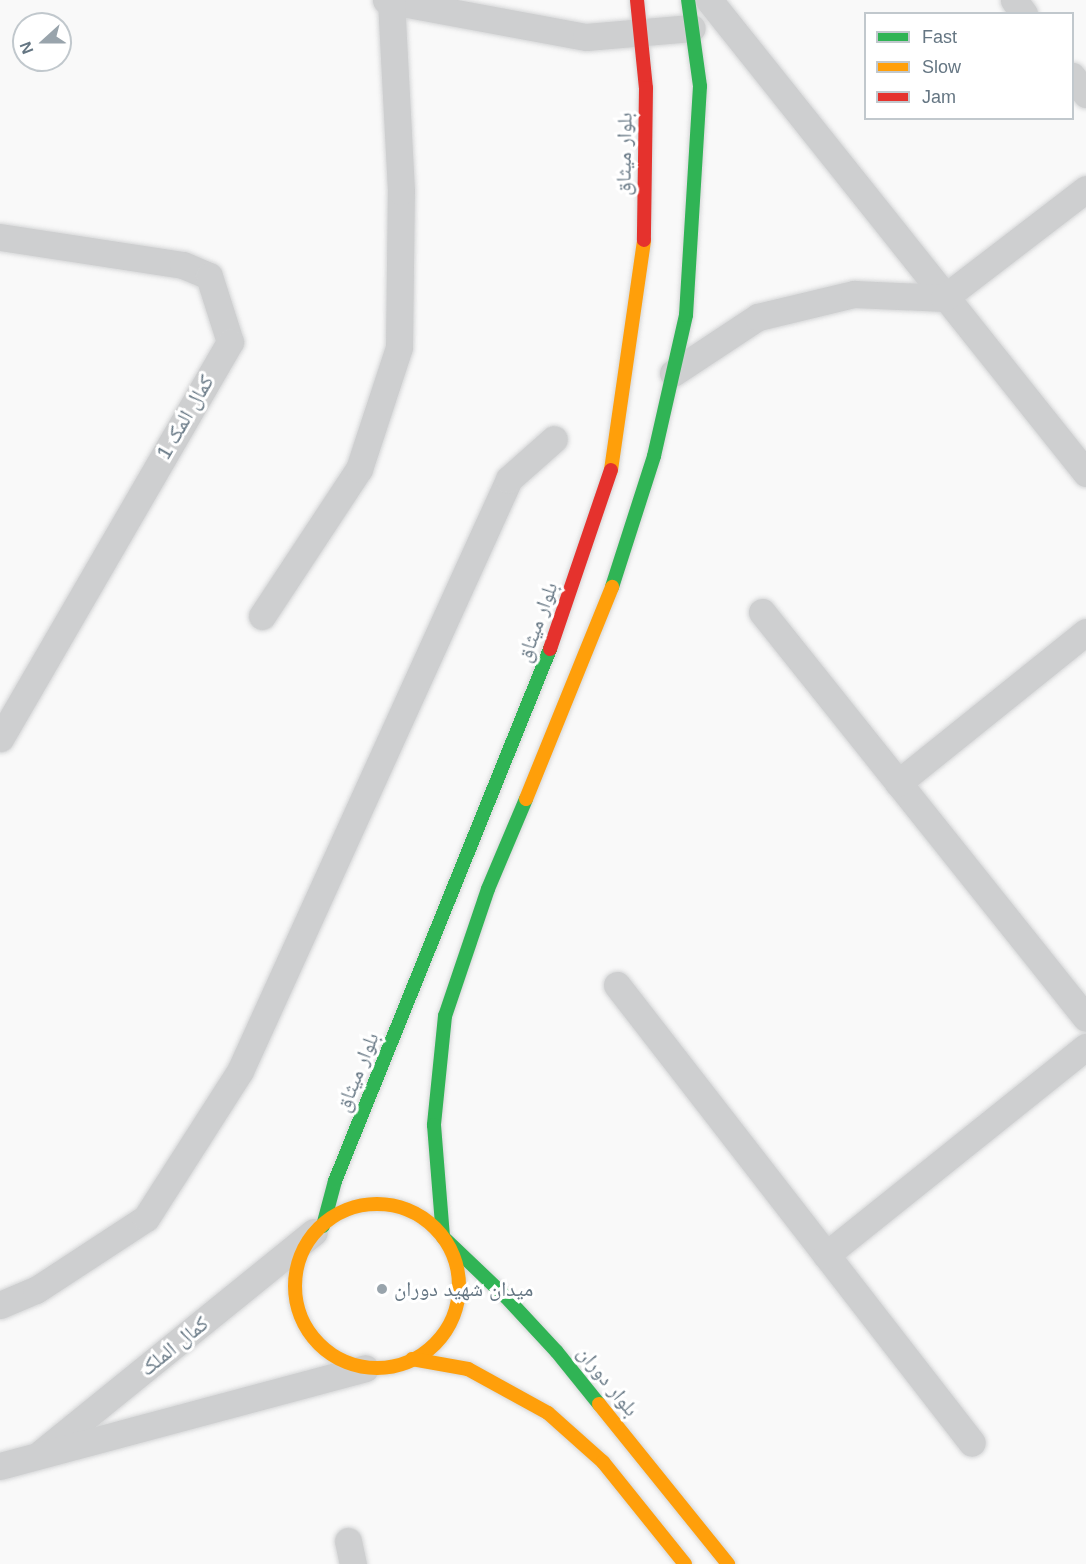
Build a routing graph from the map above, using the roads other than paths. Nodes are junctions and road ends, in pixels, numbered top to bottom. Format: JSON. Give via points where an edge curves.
{"nodes":[{"id":1,"x":637,"y":0,"type":"edge"},
{"id":2,"x":688,"y":0,"type":"edge"},
{"id":3,"x":709,"y":0,"type":"edge"},
{"id":4,"x":388,"y":1,"type":"edge"},
{"id":5,"x":692,"y":28,"type":"junction"},
{"id":6,"x":640,"y":32,"type":"junction"},
{"id":7,"x":1074,"y":79,"type":"edge"},
{"id":8,"x":1086,"y":94,"type":"edge"},
{"id":9,"x":1086,"y":189,"type":"edge"},
{"id":10,"x":0,"y":237,"type":"edge"},
{"id":11,"x":944,"y":298,"type":"junction"},
{"id":12,"x":673,"y":373,"type":"junction"},
{"id":13,"x":554,"y":439,"type":"dead end"},
{"id":14,"x":1086,"y":473,"type":"edge"},
{"id":15,"x":762,"y":612,"type":"dead end"},
{"id":16,"x":262,"y":616,"type":"dead end"},
{"id":17,"x":1086,"y":632,"type":"edge"},
{"id":18,"x":0,"y":738,"type":"edge"},
{"id":19,"x":898,"y":783,"type":"junction"},
{"id":20,"x":617,"y":985,"type":"dead end"},
{"id":21,"x":1086,"y":1018,"type":"edge"},
{"id":22,"x":1086,"y":1047,"type":"edge"},
{"id":23,"x":319,"y":1229,"type":"junction"},
{"id":24,"x":443,"y":1237,"type":"junction"},
{"id":25,"x":826,"y":1255,"type":"junction"},
{"id":26,"x":0,"y":1305,"type":"edge"},
{"id":27,"x":412,"y":1359,"type":"junction"},
{"id":28,"x":365,"y":1368,"type":"junction"},
{"id":29,"x":972,"y":1443,"type":"dead end"},
{"id":30,"x":33,"y":1459,"type":"junction"},
{"id":31,"x":0,"y":1466,"type":"edge"},
{"id":32,"x":685,"y":1564,"type":"edge"},
{"id":33,"x":728,"y":1564,"type":"edge"}],
"edges":[{"from":1,"to":6,"type":"street","name":"بلوار میثاق"},
{"from":2,"to":5,"type":"street"},
{"from":3,"to":11,"type":"street"},
{"from":4,"to":6,"type":"street","via":[[586,37]]},
{"from":4,"to":16,"type":"street","via":[[401,190],[399,347],[359,470]]},
{"from":5,"to":6,"type":"street"},
{"from":5,"to":12,"type":"street","via":[[700,86],[686,315]]},
{"from":6,"to":23,"type":"street","name":"بلوار میثاق","via":[[645,88],[644,251],[611,472],[560,623]]},
{"from":7,"to":8,"type":"street"},
{"from":9,"to":11,"type":"street"},
{"from":10,"to":18,"type":"street","name":"کمال المک 1","via":[[183,265],[209,276],[230,342]]},
{"from":11,"to":12,"type":"street","via":[[854,294],[758,317]]},
{"from":11,"to":14,"type":"street"},
{"from":12,"to":24,"type":"street","via":[[654,456],[605,609],[488,889],[445,1016],[434,1125]]},
{"from":13,"to":26,"type":"street","via":[[509,479],[240,1071],[159,1199],[146,1218],[36,1290]]},
{"from":15,"to":19,"type":"street"},
{"from":17,"to":19,"type":"street"},
{"from":19,"to":21,"type":"street"},
{"from":20,"to":25,"type":"street"},
{"from":22,"to":25,"type":"street"},
{"from":23,"to":24,"type":"street","via":[[345,1210],[372,1204],[394,1205],[420,1216]]},
{"from":23,"to":28,"type":"street","via":[[300,1257],[294,1285],[301,1318],[317,1342],[338,1359]]},
{"from":23,"to":30,"type":"street","name":"کمال الملک"},
{"from":24,"to":27,"type":"street","via":[[456,1263],[459,1295],[443,1335],[423,1355]]},
{"from":24,"to":33,"type":"street","name":"بلوار دوران","via":[[557,1352]]},
{"from":25,"to":29,"type":"street"},
{"from":27,"to":28,"type":"street","via":[[396,1366]]},
{"from":27,"to":32,"type":"street","via":[[468,1369],[548,1413],[603,1462]]},
{"from":28,"to":30,"type":"street","name":"کمال الملک"},
{"from":30,"to":31,"type":"street","name":"کمال الملک"}]}
